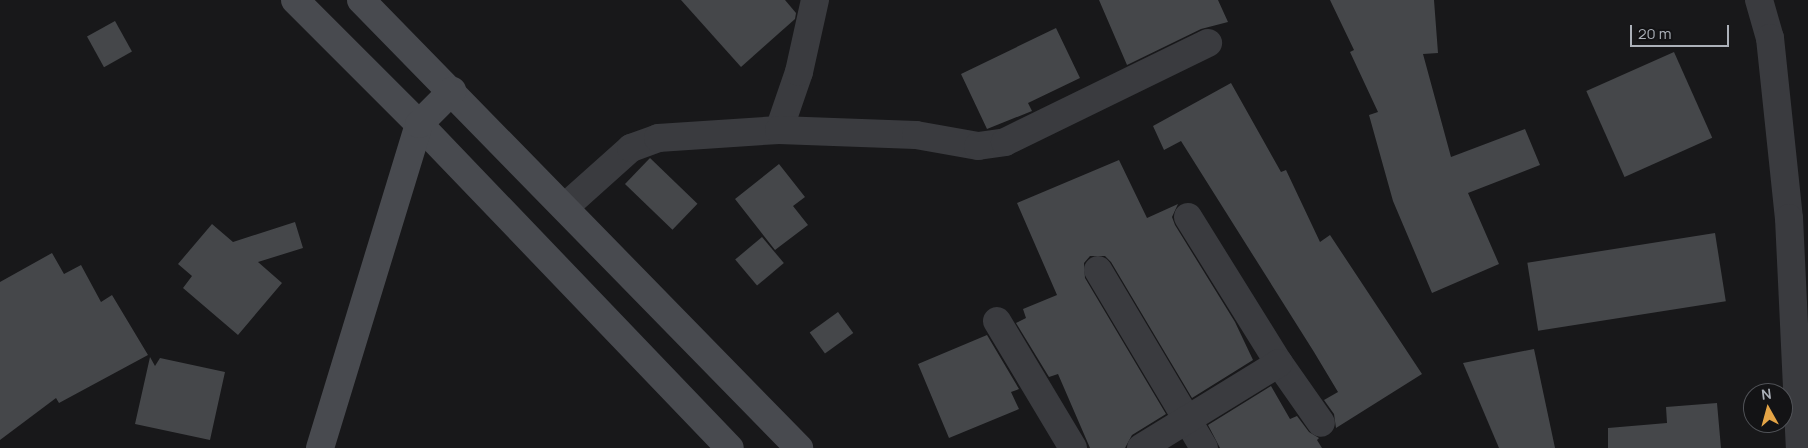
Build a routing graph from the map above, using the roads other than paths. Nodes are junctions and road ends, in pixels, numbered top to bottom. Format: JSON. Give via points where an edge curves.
{"nodes":[{"id":1,"x":295,"y":0,"type":"edge"},
{"id":2,"x":361,"y":0,"type":"edge"},
{"id":3,"x":815,"y":0,"type":"edge"},
{"id":4,"x":1759,"y":0,"type":"edge"},
{"id":5,"x":1208,"y":43,"type":"dead end"},
{"id":6,"x":452,"y":91,"type":"junction"},
{"id":7,"x":419,"y":124,"type":"junction"},
{"id":8,"x":779,"y":130,"type":"junction"},
{"id":9,"x":565,"y":207,"type":"junction"},
{"id":10,"x":1188,"y":217,"type":"dead end"},
{"id":11,"x":1799,"y":217,"type":"edge"},
{"id":12,"x":1098,"y":270,"type":"dead end"},
{"id":13,"x":997,"y":321,"type":"dead end"},
{"id":14,"x":1279,"y":363,"type":"junction"},
{"id":15,"x":1186,"y":420,"type":"junction"},
{"id":16,"x":1321,"y":423,"type":"dead end"},
{"id":17,"x":320,"y":448,"type":"edge"},
{"id":18,"x":730,"y":448,"type":"edge"},
{"id":19,"x":799,"y":448,"type":"edge"},
{"id":20,"x":1073,"y":448,"type":"edge"},
{"id":21,"x":1141,"y":448,"type":"edge"},
{"id":22,"x":1204,"y":448,"type":"edge"},
{"id":23,"x":1800,"y":448,"type":"edge"}],
"edges":[{"from":1,"to":7,"type":"street"},
{"from":2,"to":6,"type":"street"},
{"from":3,"to":8,"type":"street","via":[[799,72]]},
{"from":4,"to":11,"type":"street","via":[[1770,38]]},
{"from":5,"to":8,"type":"street","via":[[1006,142],[978,146],[916,135]]},
{"from":6,"to":7,"type":"street"},
{"from":6,"to":9,"type":"street"},
{"from":7,"to":17,"type":"street"},
{"from":7,"to":18,"type":"street"},
{"from":8,"to":9,"type":"street","via":[[658,138],[632,148]]},
{"from":9,"to":19,"type":"street"},
{"from":10,"to":14,"type":"street"},
{"from":11,"to":23,"type":"street"},
{"from":12,"to":15,"type":"street"},
{"from":13,"to":20,"type":"street"},
{"from":14,"to":15,"type":"street"},
{"from":14,"to":16,"type":"street"},
{"from":15,"to":21,"type":"street"},
{"from":15,"to":22,"type":"street"}]}
